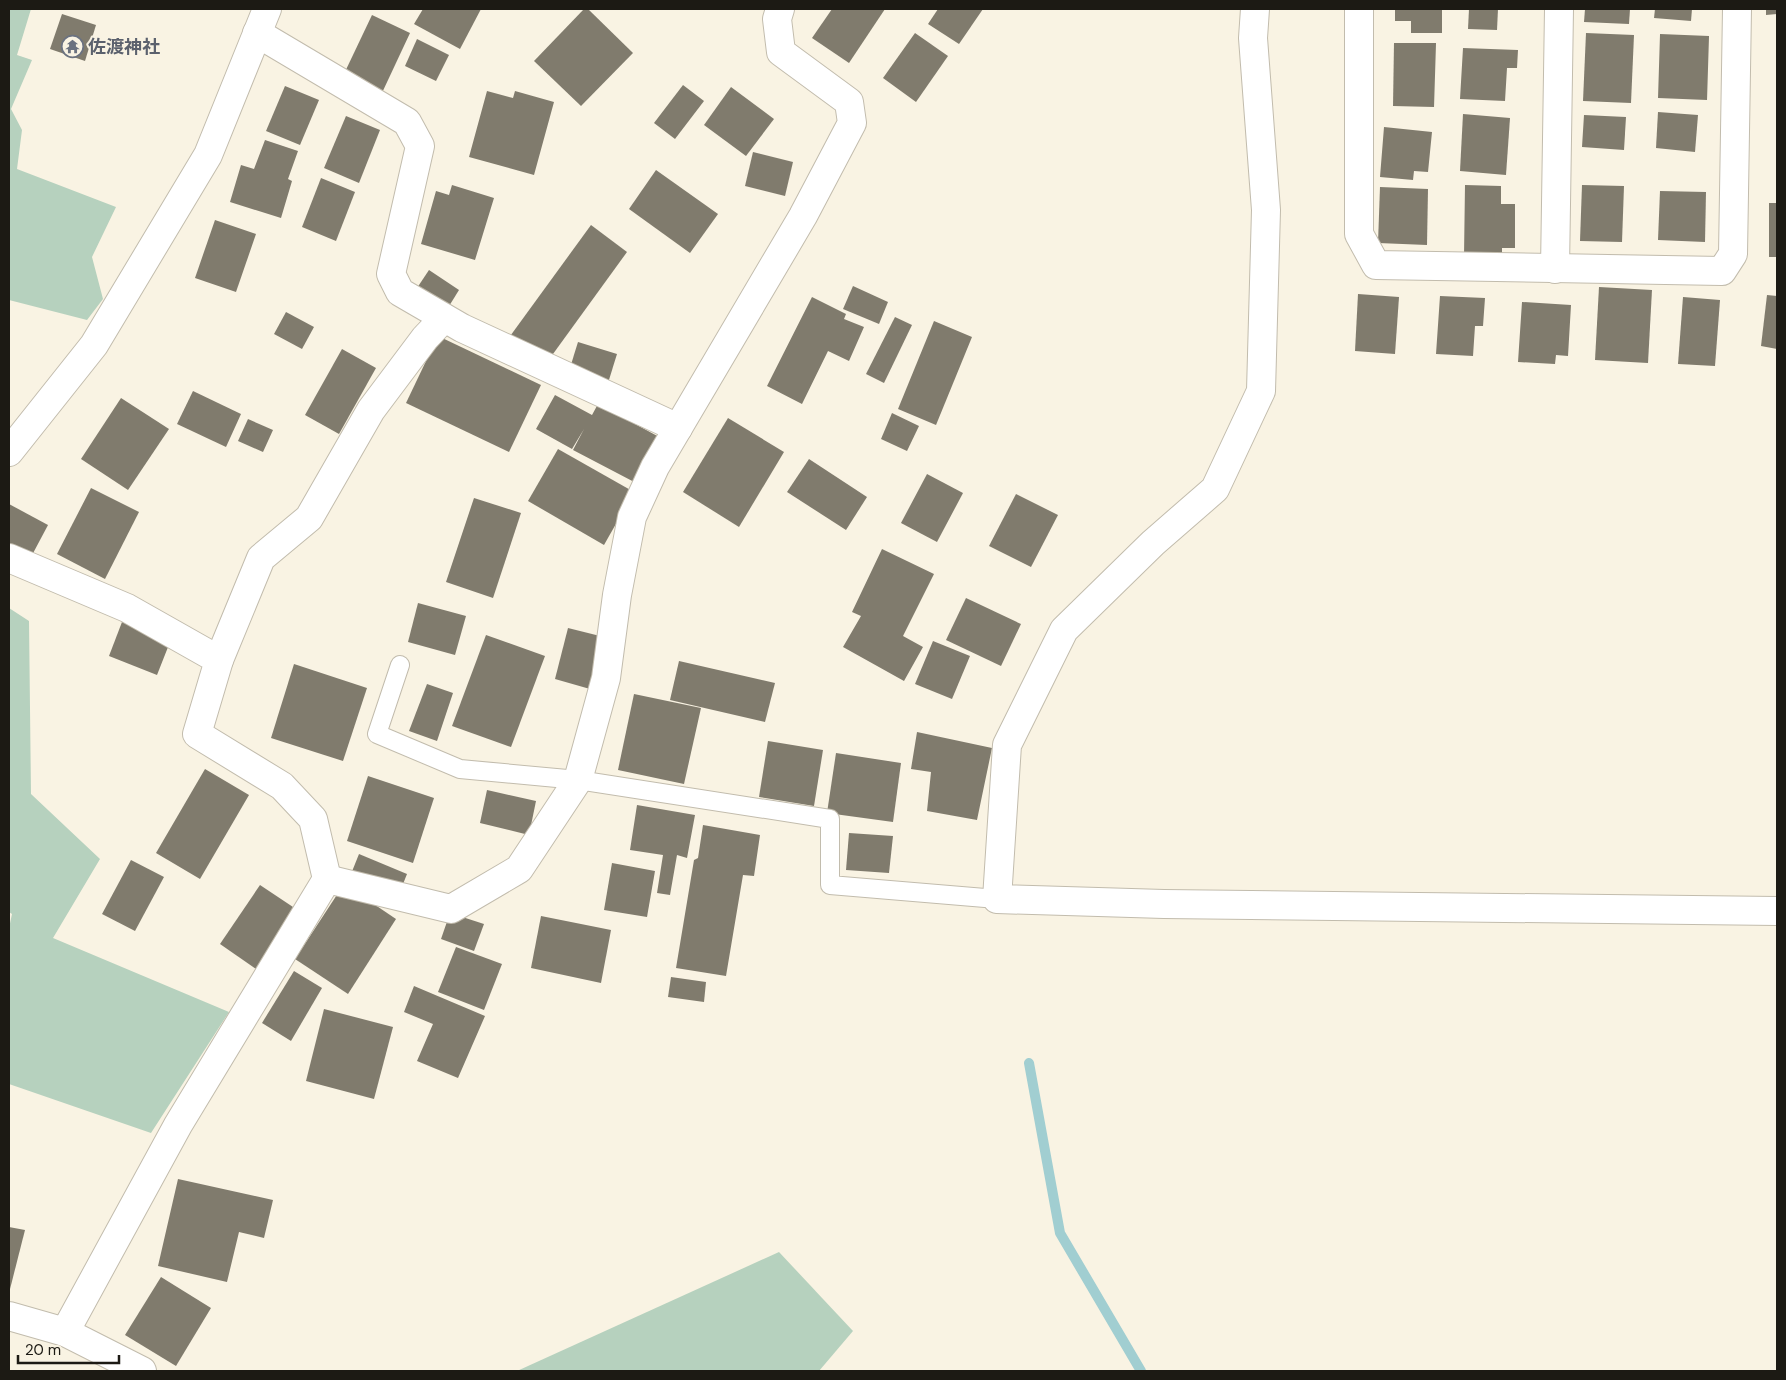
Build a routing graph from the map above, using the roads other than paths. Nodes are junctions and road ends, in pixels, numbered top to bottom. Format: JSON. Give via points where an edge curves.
{"nodes":[{"id":1,"x":267,"y":9,"type":"edge"},
{"id":2,"x":780,"y":9,"type":"edge"},
{"id":3,"x":1255,"y":9,"type":"edge"},
{"id":4,"x":1359,"y":9,"type":"edge"},
{"id":5,"x":1559,"y":9,"type":"edge"},
{"id":6,"x":1737,"y":9,"type":"edge"},
{"id":7,"x":257,"y":34,"type":"junction"},
{"id":8,"x":1554,"y":268,"type":"junction"},
{"id":9,"x":444,"y":318,"type":"junction"},
{"id":10,"x":678,"y":428,"type":"junction"},
{"id":11,"x":9,"y":452,"type":"edge"},
{"id":12,"x":9,"y":558,"type":"edge"},
{"id":13,"x":219,"y":660,"type":"junction"},
{"id":14,"x":400,"y":665,"type":"dead end"},
{"id":15,"x":578,"y":780,"type":"junction"},
{"id":16,"x":327,"y":879,"type":"junction"},
{"id":17,"x":997,"y":899,"type":"junction"},
{"id":18,"x":1777,"y":911,"type":"edge"},
{"id":19,"x":9,"y":1316,"type":"edge"},
{"id":20,"x":65,"y":1332,"type":"junction"},
{"id":21,"x":142,"y":1371,"type":"edge"}],
"edges":[{"from":1,"to":7,"type":"street"},
{"from":2,"to":10,"type":"street","via":[[781,52],[849,102],[852,123],[803,216]]},
{"from":3,"to":17,"type":"street","via":[[1253,38],[1266,210],[1261,391],[1215,490],[1153,543],[1064,630],[1007,745]]},
{"from":4,"to":8,"type":"street","via":[[1359,234],[1376,265]]},
{"from":5,"to":8,"type":"street"},
{"from":6,"to":8,"type":"street","via":[[1733,254],[1722,271]]},
{"from":7,"to":9,"type":"street","via":[[407,122],[420,146],[391,274],[400,292]]},
{"from":7,"to":11,"type":"street","via":[[208,155],[94,345]]},
{"from":9,"to":10,"type":"street"},
{"from":9,"to":13,"type":"street","via":[[371,410],[309,518],[261,558]]},
{"from":10,"to":15,"type":"street","via":[[655,467],[632,517],[606,678]]},
{"from":12,"to":13,"type":"street","via":[[127,608]]},
{"from":13,"to":16,"type":"street","via":[[197,734],[282,786],[313,819]]},
{"from":14,"to":15,"type":"lane","via":[[376,734],[460,769]]},
{"from":15,"to":16,"type":"street","via":[[519,869],[451,909]]},
{"from":15,"to":17,"type":"lane","via":[[830,819],[830,885]]},
{"from":16,"to":20,"type":"street","via":[[178,1126]]},
{"from":17,"to":18,"type":"street"},
{"from":19,"to":20,"type":"street"},
{"from":20,"to":21,"type":"street"}]}
